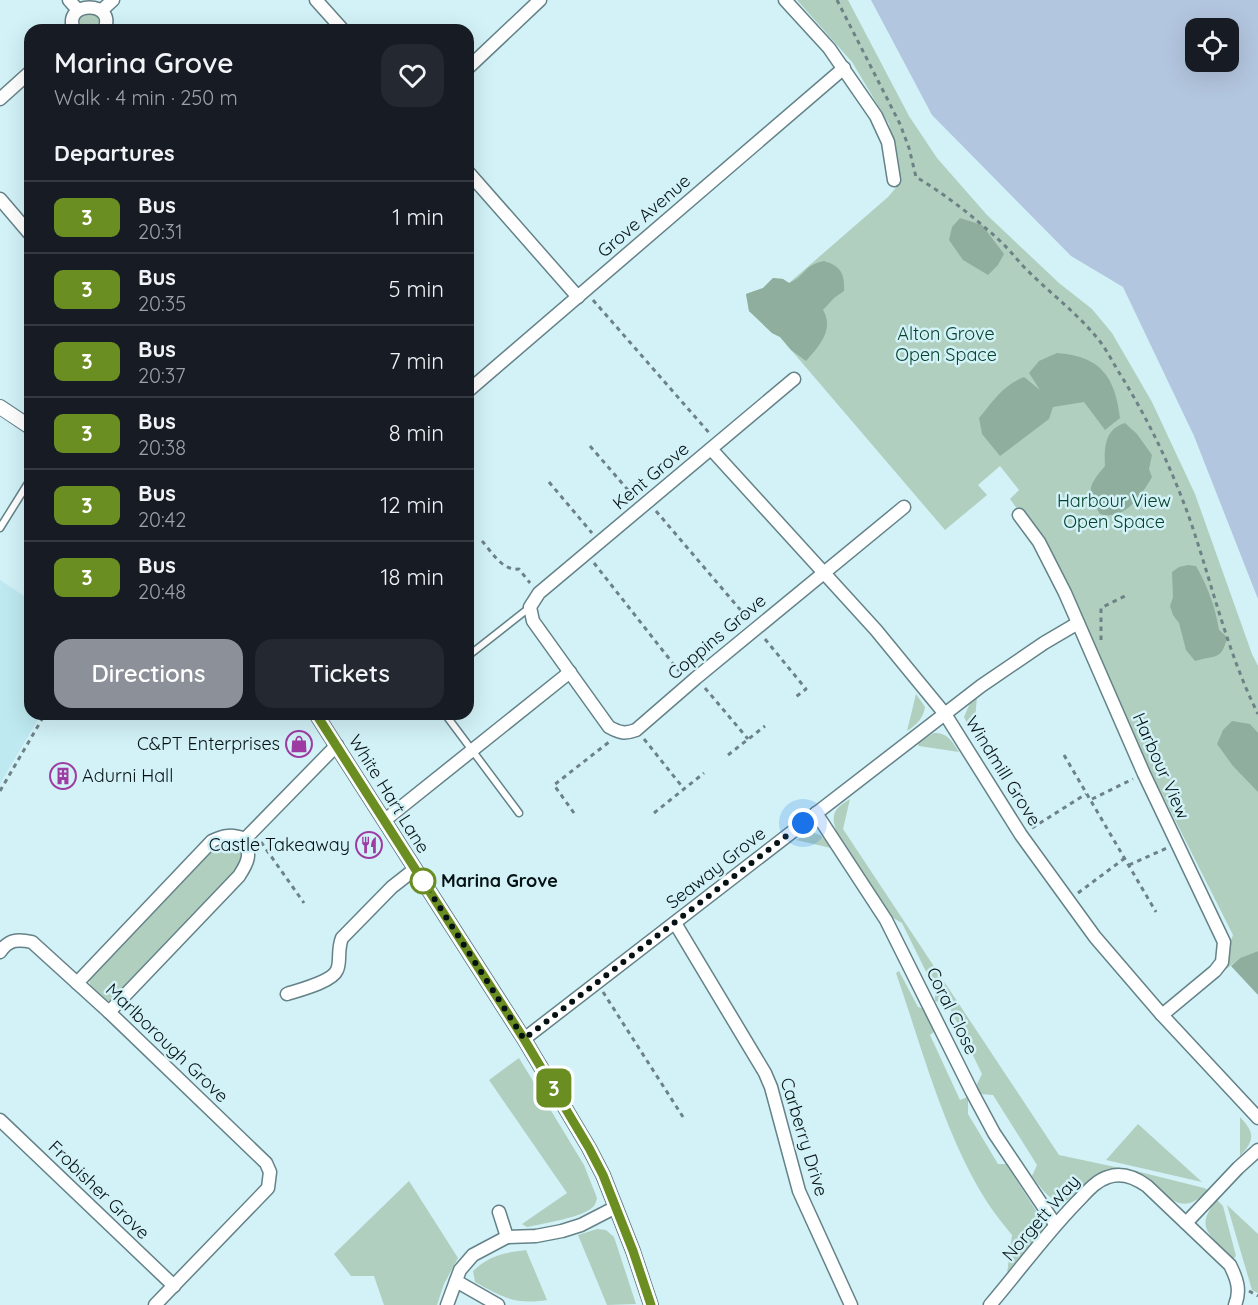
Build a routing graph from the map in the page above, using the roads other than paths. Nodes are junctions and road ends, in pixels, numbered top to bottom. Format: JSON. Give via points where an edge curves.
{"nodes":[{"id":1,"x":113,"y":0,"type":"edge"},
{"id":2,"x":316,"y":0,"type":"edge"},
{"id":3,"x":540,"y":0,"type":"edge"},
{"id":4,"x":785,"y":0,"type":"edge"},
{"id":5,"x":73,"y":5,"type":"edge"},
{"id":6,"x":102,"y":10,"type":"junction"},
{"id":7,"x":73,"y":24,"type":"edge"},
{"id":8,"x":105,"y":24,"type":"edge"},
{"id":9,"x":337,"y":24,"type":"edge"},
{"id":10,"x":474,"y":62,"type":"edge"},
{"id":11,"x":844,"y":69,"type":"junction"},
{"id":12,"x":24,"y":77,"type":"edge"},
{"id":13,"x":0,"y":99,"type":"edge"},
{"id":14,"x":474,"y":178,"type":"edge"},
{"id":15,"x":894,"y":180,"type":"dead end"},
{"id":16,"x":0,"y":199,"type":"edge"},
{"id":17,"x":24,"y":221,"type":"edge"},
{"id":18,"x":581,"y":294,"type":"junction"},
{"id":19,"x":794,"y":379,"type":"dead end"},
{"id":20,"x":474,"y":386,"type":"edge"},
{"id":21,"x":0,"y":408,"type":"edge"},
{"id":22,"x":24,"y":423,"type":"edge"},
{"id":23,"x":715,"y":446,"type":"junction"},
{"id":24,"x":24,"y":490,"type":"edge"},
{"id":25,"x":904,"y":507,"type":"dead end"},
{"id":26,"x":1019,"y":515,"type":"dead end"},
{"id":27,"x":0,"y":528,"type":"edge"},
{"id":28,"x":823,"y":573,"type":"junction"},
{"id":29,"x":534,"y":601,"type":"junction"},
{"id":30,"x":1078,"y":623,"type":"junction"},
{"id":31,"x":474,"y":651,"type":"edge"},
{"id":32,"x":570,"y":672,"type":"junction"},
{"id":33,"x":945,"y":714,"type":"junction"},
{"id":34,"x":320,"y":720,"type":"edge"},
{"id":35,"x":449,"y":720,"type":"edge"},
{"id":36,"x":337,"y":745,"type":"junction"},
{"id":37,"x":472,"y":751,"type":"junction"},
{"id":38,"x":519,"y":813,"type":"dead end"},
{"id":39,"x":816,"y":813,"type":"junction"},
{"id":40,"x":385,"y":820,"type":"junction"},
{"id":41,"x":249,"y":835,"type":"junction"},
{"id":42,"x":415,"y":869,"type":"junction"},
{"id":43,"x":675,"y":923,"type":"junction"},
{"id":44,"x":0,"y":952,"type":"edge"},
{"id":45,"x":77,"y":983,"type":"junction"},
{"id":46,"x":287,"y":994,"type":"dead end"},
{"id":47,"x":109,"y":1012,"type":"junction"},
{"id":48,"x":1162,"y":1015,"type":"junction"},
{"id":49,"x":524,"y":1039,"type":"junction"},
{"id":50,"x":1258,"y":1118,"type":"edge"},
{"id":51,"x":0,"y":1120,"type":"edge"},
{"id":52,"x":1258,"y":1149,"type":"edge"},
{"id":53,"x":615,"y":1207,"type":"junction"},
{"id":54,"x":499,"y":1212,"type":"dead end"},
{"id":55,"x":1186,"y":1223,"type":"junction"},
{"id":56,"x":1055,"y":1224,"type":"junction"},
{"id":57,"x":507,"y":1238,"type":"junction"},
{"id":58,"x":456,"y":1281,"type":"junction"},
{"id":59,"x":174,"y":1286,"type":"junction"},
{"id":60,"x":155,"y":1305,"type":"edge"},
{"id":61,"x":447,"y":1305,"type":"edge"},
{"id":62,"x":498,"y":1305,"type":"edge"},
{"id":63,"x":651,"y":1305,"type":"edge"},
{"id":64,"x":851,"y":1305,"type":"edge"},
{"id":65,"x":990,"y":1305,"type":"edge"},
{"id":66,"x":1235,"y":1305,"type":"edge"}],
"edges":[{"from":1,"to":6,"type":"street"},
{"from":2,"to":9,"type":"street"},
{"from":3,"to":10,"type":"street"},
{"from":4,"to":11,"type":"street"},
{"from":5,"to":6,"type":"street","via":[[94,5]]},
{"from":5,"to":7,"type":"street"},
{"from":6,"to":8,"type":"street"},
{"from":11,"to":15,"type":"street","via":[[876,116],[888,142]]},
{"from":11,"to":18,"type":"street","name":"Grove Avenue"},
{"from":12,"to":13,"type":"street"},
{"from":14,"to":18,"type":"street"},
{"from":16,"to":17,"type":"street"},
{"from":18,"to":20,"type":"street","name":"Grove Avenue"},
{"from":19,"to":23,"type":"street","name":"Kent Grove"},
{"from":21,"to":22,"type":"street"},
{"from":23,"to":28,"type":"street","name":"Windmill Grove"},
{"from":23,"to":29,"type":"street","name":"Kent Grove"},
{"from":24,"to":27,"type":"lane"},
{"from":25,"to":28,"type":"street","name":"Coppins Grove"},
{"from":26,"to":30,"type":"street","name":"Harbour View","via":[[1039,542]]},
{"from":28,"to":32,"type":"street","name":"Coppins Grove","via":[[636,730],[619,733],[609,727]]},
{"from":28,"to":33,"type":"street","name":"Windmill Grove"},
{"from":29,"to":31,"type":"lane"},
{"from":29,"to":32,"type":"street","via":[[533,621]]},
{"from":30,"to":33,"type":"street","name":"Seaway Grove"},
{"from":30,"to":48,"type":"street","name":"Harbour View","via":[[1144,774],[1221,933],[1225,951],[1215,971]]},
{"from":32,"to":37,"type":"street"},
{"from":33,"to":39,"type":"street","name":"Seaway Grove"},
{"from":33,"to":48,"type":"street","name":"Windmill Grove","via":[[1067,900]]},
{"from":34,"to":36,"type":"street","name":"White Hart Lane"},
{"from":35,"to":37,"type":"lane"},
{"from":36,"to":40,"type":"street","name":"White Hart Lane"},
{"from":36,"to":41,"type":"street"},
{"from":37,"to":38,"type":"lane"},
{"from":37,"to":40,"type":"street"},
{"from":39,"to":43,"type":"street","name":"Seaway Grove"},
{"from":39,"to":56,"type":"street","name":"Coral Close","via":[[886,920],[994,1133]]},
{"from":40,"to":42,"type":"street","name":"White Hart Lane"},
{"from":41,"to":45,"type":"street","via":[[224,835],[212,841]]},
{"from":41,"to":47,"type":"street","via":[[248,861],[239,876]]},
{"from":42,"to":46,"type":"street","via":[[342,938],[338,969],[333,976]]},
{"from":42,"to":49,"type":"street","name":"White Hart Lane"},
{"from":43,"to":49,"type":"street","name":"Seaway Grove"},
{"from":43,"to":64,"type":"street","name":"Carberry Drive","via":[[765,1073],[799,1191]]},
{"from":44,"to":45,"type":"street","name":"Marlborough Grove","via":[[6,944],[19,939],[32,942]]},
{"from":45,"to":47,"type":"street","name":"Marlborough Grove"},
{"from":47,"to":59,"type":"street","name":"Marlborough Grove","via":[[266,1163],[270,1172],[268,1188]]},
{"from":48,"to":50,"type":"street","name":"Windmill Grove"},
{"from":49,"to":53,"type":"street","name":"White Hart Lane","via":[[589,1148]]},
{"from":51,"to":59,"type":"street","name":"Frobisher Grove"},
{"from":52,"to":55,"type":"street"},
{"from":53,"to":57,"type":"street","via":[[561,1231]]},
{"from":53,"to":63,"type":"street","name":"White Hart Lane"},
{"from":54,"to":57,"type":"street"},
{"from":55,"to":56,"type":"street","name":"Norgett Way","via":[[1139,1180],[1118,1175],[1096,1183]]},
{"from":55,"to":66,"type":"street","name":"Norgett Way","via":[[1230,1265],[1239,1289]]},
{"from":56,"to":65,"type":"street","name":"Norgett Way"},
{"from":57,"to":58,"type":"street","via":[[473,1255]]},
{"from":58,"to":61,"type":"street"},
{"from":58,"to":62,"type":"street"},
{"from":59,"to":60,"type":"street"}]}
